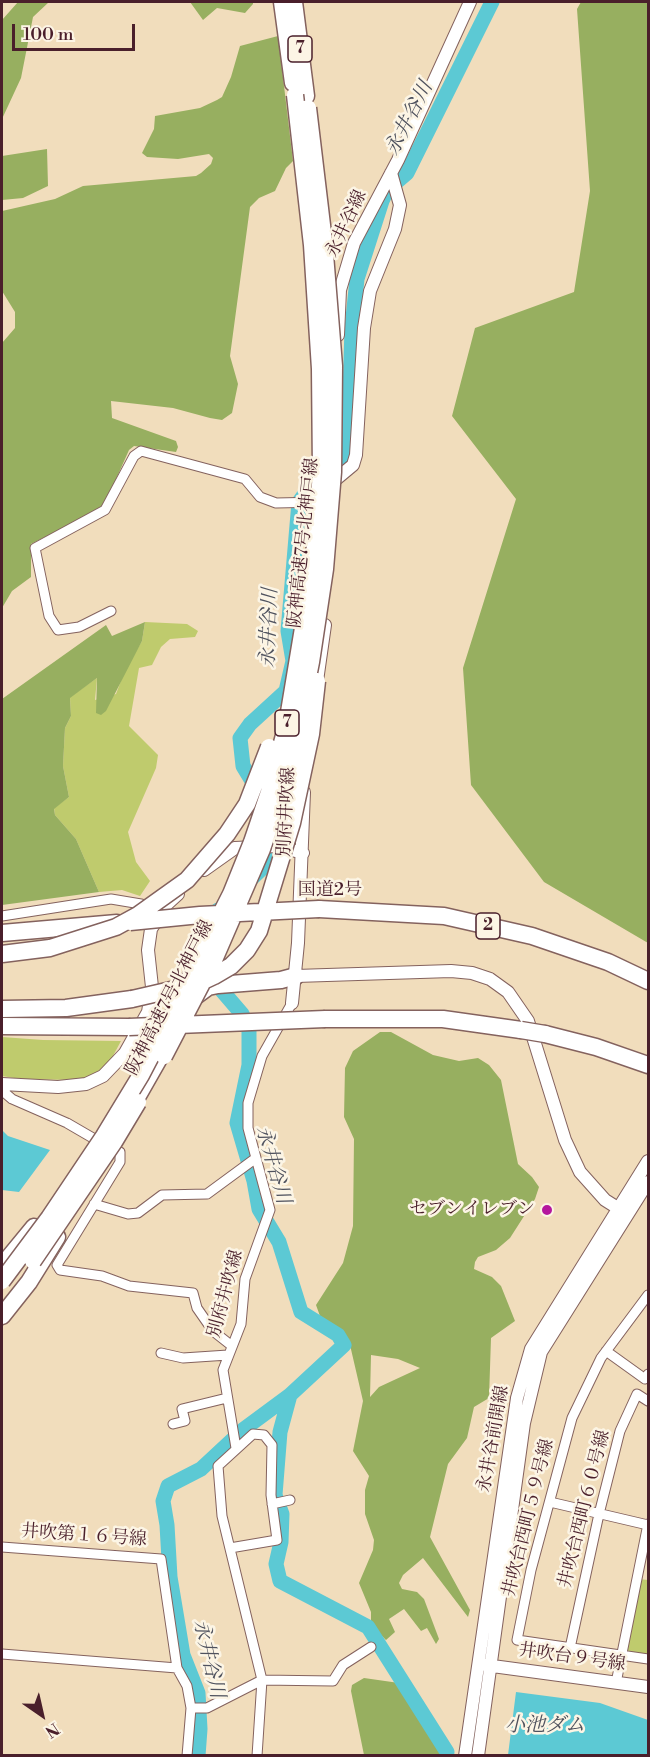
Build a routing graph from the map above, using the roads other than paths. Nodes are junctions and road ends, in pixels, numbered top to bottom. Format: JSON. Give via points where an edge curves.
{"nodes":[{"id":1,"x":282,"y":2,"type":"edge"},
{"id":2,"x":294,"y":2,"type":"edge"},
{"id":3,"x":470,"y":2,"type":"edge"},
{"id":4,"x":391,"y":173,"type":"junction"},
{"id":5,"x":335,"y":480,"type":"junction"},
{"id":6,"x":334,"y":502,"type":"junction"},
{"id":7,"x":319,"y":569,"type":"junction"},
{"id":8,"x":111,"y":611,"type":"dead end"},
{"id":9,"x":303,"y":853,"type":"junction"},
{"id":10,"x":2,"y":916,"type":"edge"},
{"id":11,"x":159,"y":917,"type":"junction"},
{"id":12,"x":2,"y":933,"type":"edge"},
{"id":13,"x":2,"y":954,"type":"edge"},
{"id":14,"x":296,"y":976,"type":"junction"},
{"id":15,"x":648,"y":981,"type":"edge"},
{"id":16,"x":292,"y":1003,"type":"joint"},
{"id":17,"x":2,"y":1009,"type":"edge"},
{"id":18,"x":2,"y":1026,"type":"edge"},
{"id":19,"x":648,"y":1065,"type":"edge"},
{"id":20,"x":4,"y":1084,"type":"edge"},
{"id":21,"x":98,"y":1141,"type":"dead end"},
{"id":22,"x":108,"y":1146,"type":"dead end"},
{"id":23,"x":252,"y":1161,"type":"junction"},
{"id":24,"x":648,"y":1161,"type":"edge"},
{"id":25,"x":648,"y":1182,"type":"edge"},
{"id":26,"x":94,"y":1204,"type":"junction"},
{"id":27,"x":623,"y":1211,"type":"junction"},
{"id":28,"x":2,"y":1266,"type":"edge"},
{"id":29,"x":2,"y":1281,"type":"edge"},
{"id":30,"x":648,"y":1295,"type":"edge"},
{"id":31,"x":2,"y":1301,"type":"edge"},
{"id":32,"x":2,"y":1316,"type":"edge"},
{"id":33,"x":230,"y":1350,"type":"junction"},
{"id":34,"x":606,"y":1351,"type":"junction"},
{"id":35,"x":161,"y":1353,"type":"dead end"},
{"id":36,"x":648,"y":1374,"type":"edge"},
{"id":37,"x":226,"y":1398,"type":"junction"},
{"id":38,"x":648,"y":1401,"type":"edge"},
{"id":39,"x":174,"y":1424,"type":"dead end"},
{"id":40,"x":236,"y":1448,"type":"junction"},
{"id":41,"x":550,"y":1502,"type":"junction"},
{"id":42,"x":599,"y":1514,"type":"junction"},
{"id":43,"x":648,"y":1524,"type":"edge"},
{"id":44,"x":2,"y":1547,"type":"edge"},
{"id":45,"x":230,"y":1548,"type":"junction"},
{"id":46,"x":371,"y":1647,"type":"dead end"},
{"id":47,"x":570,"y":1648,"type":"junction"},
{"id":48,"x":2,"y":1654,"type":"edge"},
{"id":49,"x":623,"y":1656,"type":"junction"},
{"id":50,"x":648,"y":1659,"type":"edge"},
{"id":51,"x":478,"y":1664,"type":"junction"},
{"id":52,"x":491,"y":1665,"type":"junction"},
{"id":53,"x":177,"y":1668,"type":"junction"},
{"id":54,"x":262,"y":1680,"type":"junction"},
{"id":55,"x":616,"y":1683,"type":"junction"},
{"id":56,"x":648,"y":1687,"type":"edge"},
{"id":57,"x":193,"y":1708,"type":"junction"},
{"id":58,"x":187,"y":1755,"type":"edge"},
{"id":59,"x":257,"y":1755,"type":"edge"},
{"id":60,"x":465,"y":1755,"type":"edge"},
{"id":61,"x":478,"y":1755,"type":"edge"}],
"edges":[{"from":1,"to":7,"type":"highway","name":"阪神高速7号北神戸線","number":"7","bridge":true,"via":[[312,245],[321,369]]},
{"from":2,"to":7,"type":"highway","name":"阪神高速7号北神戸線","number":"7","bridge":true,"via":[[324,242],[334,366],[333,472]]},
{"from":3,"to":4,"type":"street","name":"永井谷線"},
{"from":4,"to":5,"type":"street","name":"永井谷線","via":[[354,243],[340,290]]},
{"from":4,"to":5,"type":"street","via":[[400,206],[370,291],[356,455],[353,465]]},
{"from":5,"to":6,"type":"street","name":"別府井吹線"},
{"from":6,"to":8,"type":"street","via":[[276,503],[260,496],[245,478],[141,452],[105,510],[35,548],[49,616],[58,630],[79,627]]},
{"from":6,"to":9,"type":"street","name":"別府井吹線","via":[[324,626],[305,777]]},
{"from":7,"to":13,"type":"highway","bridge":true,"via":[[265,764],[247,804],[227,834],[187,880],[116,927],[50,948]]},
{"from":7,"to":17,"type":"highway","bridge":true,"via":[[320,662],[311,734],[292,823],[259,931],[247,950],[231,966],[197,984],[132,999],[66,1008]]},
{"from":7,"to":29,"type":"highway","name":"阪神高速7号北神戸線","number":"7","bridge":true,"via":[[269,792],[231,894],[141,1076],[49,1218]]},
{"from":7,"to":31,"type":"highway","name":"阪神高速7号北神戸線","number":"7","bridge":true,"via":[[298,728],[280,796],[262,849],[214,960],[114,1142]]},
{"from":9,"to":11,"type":"street","bridge":true,"via":[[277,846],[236,848],[214,861],[167,904]]},
{"from":9,"to":14,"type":"street","name":"別府井吹線"},
{"from":10,"to":11,"type":"street","via":[[111,899],[141,904]]},
{"from":11,"to":20,"type":"street","via":[[151,929],[148,950],[152,987],[148,1012],[125,1053],[104,1076],[86,1084],[58,1087]]},
{"from":12,"to":15,"type":"highway","name":"国道2号","number":"2","bridge":true,"via":[[200,915],[319,909],[444,916],[532,936],[608,962]]},
{"from":14,"to":16,"type":"street","name":"別府井吹線"},
{"from":14,"to":27,"type":"street","via":[[451,971],[490,979],[508,992],[528,1021],[573,1158],[593,1188]]},
{"from":14,"to":28,"type":"highway","via":[[218,980],[189,994],[133,1096],[83,1173]]},
{"from":14,"to":32,"type":"highway","via":[[208,987],[193,998],[47,1255]]},
{"from":16,"to":23,"type":"street","name":"別府井吹線","via":[[262,1056],[248,1103]]},
{"from":18,"to":19,"type":"highway","bridge":true,"via":[[129,1027],[325,1019],[443,1019],[545,1034]]},
{"from":20,"to":21,"type":"street","via":[[5,1093],[12,1099]]},
{"from":22,"to":26,"type":"street","via":[[120,1152],[120,1162]]},
{"from":23,"to":26,"type":"street","via":[[207,1194],[162,1195],[138,1213]]},
{"from":23,"to":33,"type":"street","name":"別府井吹線","via":[[270,1210],[245,1279],[241,1324]]},
{"from":24,"to":27,"type":"street","name":"永井谷前開線"},
{"from":25,"to":27,"type":"street","name":"永井谷前開線"},
{"from":26,"to":33,"type":"street","via":[[57,1265],[60,1270],[102,1276],[129,1286],[193,1293],[197,1308]]},
{"from":27,"to":51,"type":"street","name":"永井谷前開線","via":[[531,1349],[517,1398]]},
{"from":27,"to":52,"type":"street","name":"永井谷前開線","via":[[541,1352],[524,1423]]},
{"from":30,"to":34,"type":"street","name":"井吹台西町５９号線"},
{"from":33,"to":35,"type":"street","via":[[183,1358]]},
{"from":33,"to":37,"type":"street","name":"別府井吹線","via":[[223,1370]]},
{"from":34,"to":36,"type":"street","via":[[645,1379]]},
{"from":34,"to":41,"type":"street","name":"井吹台西町５９号線","via":[[572,1418]]},
{"from":37,"to":39,"type":"street","via":[[182,1409],[185,1421]]},
{"from":37,"to":40,"type":"street","name":"別府井吹線"},
{"from":38,"to":42,"type":"street","name":"井吹台西町６０号線","via":[[637,1394],[620,1431]]},
{"from":40,"to":45,"type":"street","via":[[218,1466],[222,1516]]},
{"from":40,"to":45,"type":"street","via":[[253,1434],[264,1435],[272,1445],[280,1502],[277,1540]]},
{"from":41,"to":42,"type":"street"},
{"from":41,"to":47,"type":"street","name":"井吹台西町５９号線","via":[[531,1570],[518,1640]]},
{"from":42,"to":43,"type":"street"},
{"from":42,"to":47,"type":"street","name":"井吹台西町６０号線"},
{"from":43,"to":49,"type":"street"},
{"from":44,"to":53,"type":"street","name":"井吹第１６号線","via":[[161,1559]]},
{"from":45,"to":54,"type":"street"},
{"from":46,"to":54,"type":"street","via":[[343,1665],[333,1681]]},
{"from":47,"to":49,"type":"street","name":"井吹台西町５９号線"},
{"from":48,"to":53,"type":"street"},
{"from":49,"to":50,"type":"street","name":"井吹台西町５９号線"},
{"from":49,"to":55,"type":"street"},
{"from":51,"to":52,"type":"street","name":"井吹台９号線"},
{"from":51,"to":60,"type":"street","name":"永井谷前開線"},
{"from":52,"to":55,"type":"street","name":"井吹台９号線"},
{"from":52,"to":61,"type":"street","name":"永井谷前開線"},
{"from":53,"to":57,"type":"street","name":"井吹第１６号線"},
{"from":54,"to":57,"type":"street","via":[[207,1708]]},
{"from":54,"to":59,"type":"street"},
{"from":55,"to":56,"type":"street","name":"井吹台９号線"},
{"from":57,"to":58,"type":"street","name":"井吹第１６号線"}]}
